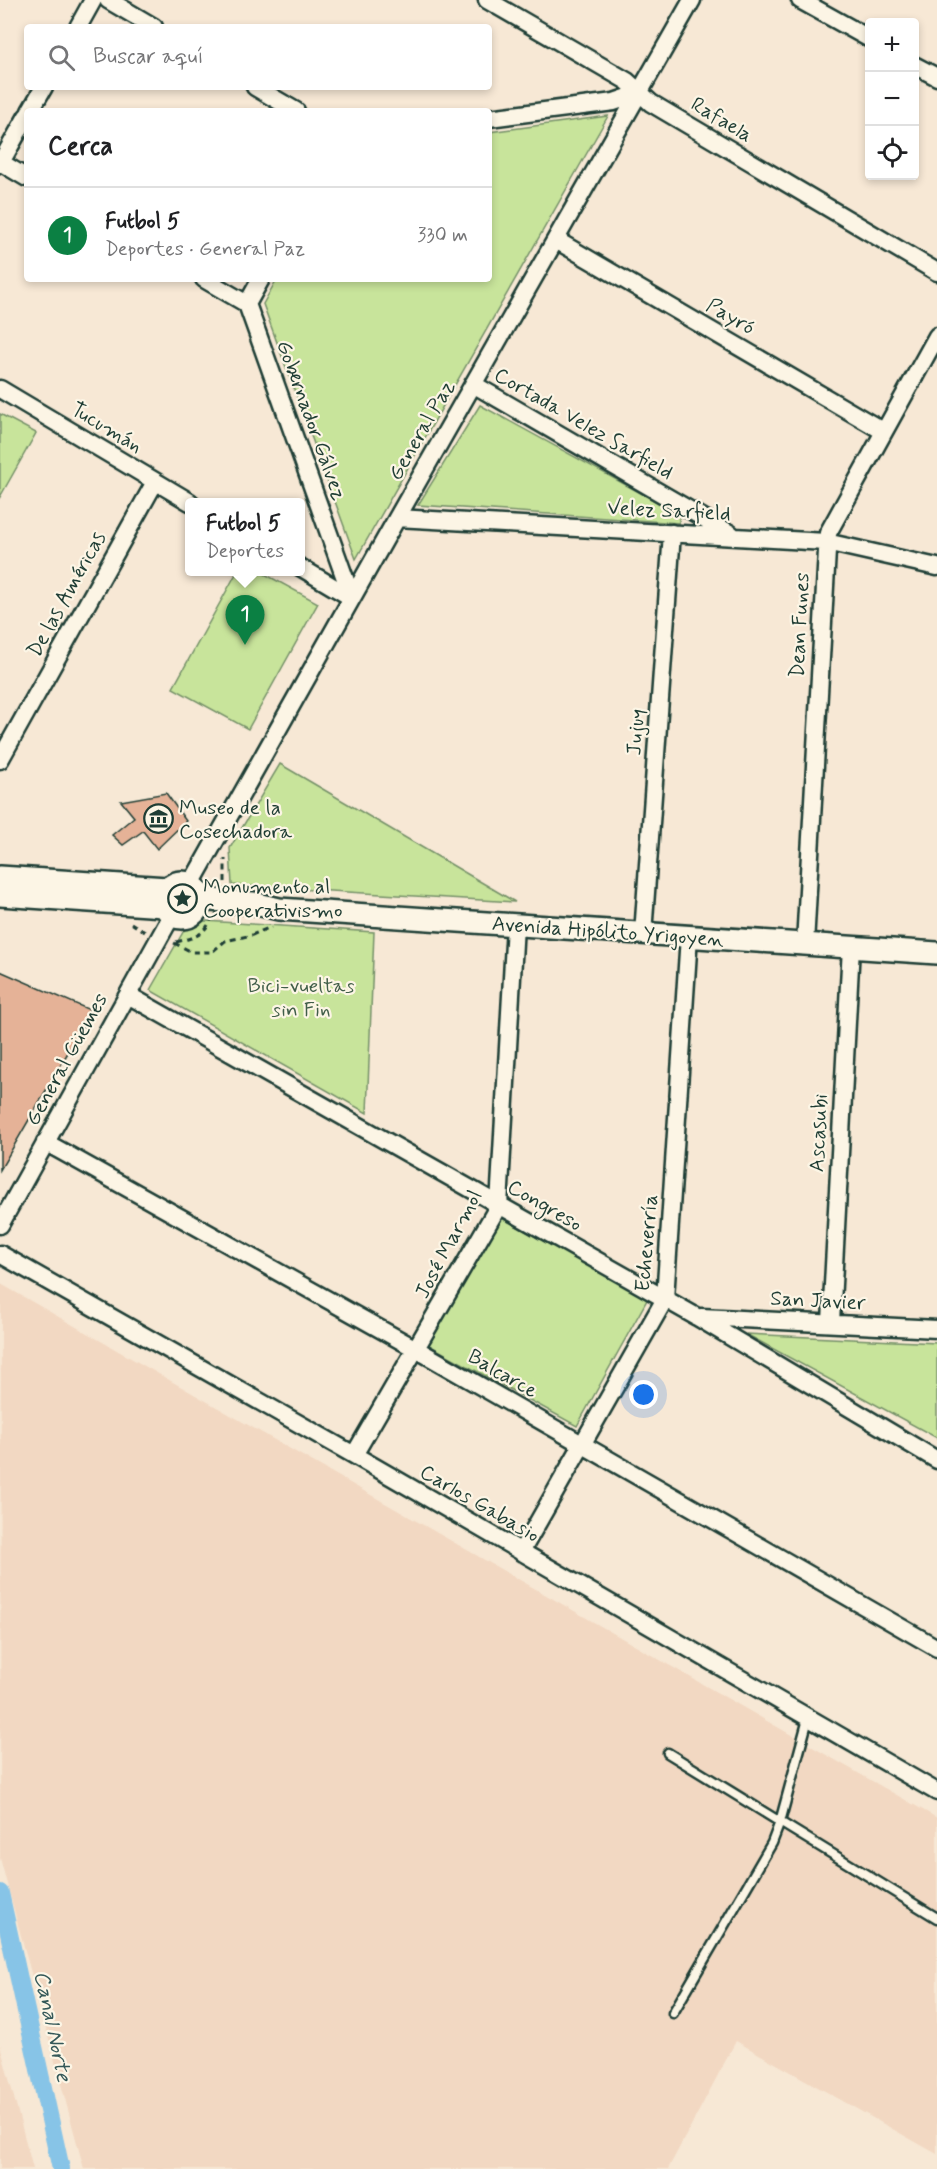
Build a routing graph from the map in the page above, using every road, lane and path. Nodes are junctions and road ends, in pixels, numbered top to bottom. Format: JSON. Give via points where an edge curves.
{"nodes":[{"id":1,"x":93,"y":0,"type":"edge"},
{"id":2,"x":108,"y":0,"type":"edge"},
{"id":3,"x":487,"y":0,"type":"edge"},
{"id":4,"x":692,"y":0,"type":"edge"},
{"id":5,"x":800,"y":0,"type":"edge"},
{"id":6,"x":80,"y":24,"type":"edge"},
{"id":7,"x":149,"y":24,"type":"edge"},
{"id":8,"x":865,"y":36,"type":"edge"},
{"id":9,"x":919,"y":66,"type":"edge"},
{"id":10,"x":937,"y":77,"type":"edge"},
{"id":11,"x":42,"y":90,"type":"edge"},
{"id":12,"x":260,"y":90,"type":"edge"},
{"id":13,"x":640,"y":93,"type":"junction"},
{"id":14,"x":32,"y":108,"type":"edge"},
{"id":15,"x":291,"y":108,"type":"edge"},
{"id":16,"x":492,"y":118,"type":"edge"},
{"id":17,"x":24,"y":122,"type":"edge"},
{"id":18,"x":0,"y":163,"type":"edge"},
{"id":19,"x":24,"y":176,"type":"edge"},
{"id":20,"x":556,"y":240,"type":"junction"},
{"id":21,"x":937,"y":272,"type":"edge"},
{"id":22,"x":209,"y":282,"type":"edge"},
{"id":23,"x":259,"y":282,"type":"edge"},
{"id":24,"x":247,"y":304,"type":"junction"},
{"id":25,"x":937,"y":336,"type":"edge"},
{"id":26,"x":473,"y":384,"type":"junction"},
{"id":27,"x":0,"y":389,"type":"edge"},
{"id":28,"x":883,"y":431,"type":"junction"},
{"id":29,"x":155,"y":482,"type":"junction"},
{"id":30,"x":185,"y":499,"type":"edge"},
{"id":31,"x":397,"y":518,"type":"junction"},
{"id":32,"x":672,"y":533,"type":"junction"},
{"id":33,"x":735,"y":536,"type":"junction"},
{"id":34,"x":826,"y":542,"type":"junction"},
{"id":35,"x":937,"y":567,"type":"edge"},
{"id":36,"x":305,"y":570,"type":"edge"},
{"id":37,"x":352,"y":597,"type":"junction"},
{"id":38,"x":0,"y":760,"type":"edge"},
{"id":39,"x":0,"y":877,"type":"edge"},
{"id":40,"x":0,"y":895,"type":"edge"},
{"id":41,"x":195,"y":898,"type":"junction"},
{"id":42,"x":168,"y":903,"type":"junction"},
{"id":43,"x":515,"y":925,"type":"junction"},
{"id":44,"x":643,"y":934,"type":"junction"},
{"id":45,"x":689,"y":936,"type":"junction"},
{"id":46,"x":805,"y":944,"type":"junction"},
{"id":47,"x":851,"y":947,"type":"junction"},
{"id":48,"x":937,"y":953,"type":"edge"},
{"id":49,"x":128,"y":994,"type":"junction"},
{"id":50,"x":45,"y":1142,"type":"junction"},
{"id":51,"x":498,"y":1205,"type":"junction"},
{"id":52,"x":0,"y":1225,"type":"edge"},
{"id":53,"x":0,"y":1254,"type":"edge"},
{"id":54,"x":665,"y":1299,"type":"junction"},
{"id":55,"x":697,"y":1317,"type":"junction"},
{"id":56,"x":831,"y":1322,"type":"junction"},
{"id":57,"x":937,"y":1329,"type":"edge"},
{"id":58,"x":416,"y":1349,"type":"junction"},
{"id":59,"x":584,"y":1445,"type":"junction"},
{"id":60,"x":354,"y":1455,"type":"junction"},
{"id":61,"x":937,"y":1460,"type":"edge"},
{"id":62,"x":521,"y":1552,"type":"junction"},
{"id":63,"x":937,"y":1648,"type":"edge"},
{"id":64,"x":808,"y":1719,"type":"junction"},
{"id":65,"x":668,"y":1753,"type":"dead end"},
{"id":66,"x":937,"y":1792,"type":"edge"},
{"id":67,"x":780,"y":1822,"type":"junction"},
{"id":68,"x":937,"y":1918,"type":"edge"},
{"id":69,"x":674,"y":2013,"type":"dead end"}],
"edges":[{"from":1,"to":6,"type":"street"},
{"from":2,"to":7,"type":"street"},
{"from":3,"to":13,"type":"street","name":"Rafaela","via":[[627,81]]},
{"from":4,"to":13,"type":"street","name":"General Paz"},
{"from":5,"to":8,"type":"street"},
{"from":9,"to":10,"type":"street"},
{"from":11,"to":14,"type":"street"},
{"from":12,"to":15,"type":"street"},
{"from":13,"to":16,"type":"street","via":[[615,102]]},
{"from":13,"to":20,"type":"street","name":"General Paz"},
{"from":13,"to":21,"type":"street","name":"Rafaela"},
{"from":17,"to":18,"type":"street"},
{"from":18,"to":19,"type":"street"},
{"from":20,"to":26,"type":"street","name":"General Paz"},
{"from":20,"to":28,"type":"street","name":"Payró"},
{"from":22,"to":24,"type":"street"},
{"from":23,"to":24,"type":"street"},
{"from":24,"to":37,"type":"street","name":"Gobernador Gálvez"},
{"from":25,"to":28,"type":"street","name":"Dean Funes"},
{"from":26,"to":31,"type":"street","name":"General Paz"},
{"from":26,"to":33,"type":"street","name":"Cortada Velez Sarfield"},
{"from":27,"to":29,"type":"street","name":"Tucumán"},
{"from":28,"to":34,"type":"street","name":"Dean Funes"},
{"from":29,"to":30,"type":"street","name":"Tucumán"},
{"from":29,"to":38,"type":"street","name":"De las Américas"},
{"from":31,"to":32,"type":"street","name":"Velez Sarfield"},
{"from":31,"to":37,"type":"street","name":"General Paz"},
{"from":32,"to":33,"type":"street","name":"Velez Sarfield"},
{"from":32,"to":44,"type":"street","name":"Jujuy"},
{"from":33,"to":34,"type":"street","name":"Velez Sarfield"},
{"from":34,"to":35,"type":"street","name":"Velez Sarfield"},
{"from":34,"to":46,"type":"street","name":"Dean Funes"},
{"from":36,"to":37,"type":"street"},
{"from":37,"to":41,"type":"street","name":"General Paz"},
{"from":39,"to":42,"type":"street","name":"Avenida Hipólito Yrigoyen"},
{"from":40,"to":42,"type":"street","name":"Avenida Hipólito Yrigoyen"},
{"from":41,"to":42,"type":"street","name":"Avenida Hipólito Yrigoyen","via":[[183,918]]},
{"from":41,"to":42,"type":"street","name":"Avenida Hipólito Yrigoyen","via":[[181,881]]},
{"from":41,"to":43,"type":"street","name":"Avenida Hipólito Yrigoyen","via":[[256,917],[279,909]]},
{"from":42,"to":49,"type":"street","name":"General Güemes"},
{"from":43,"to":44,"type":"street","name":"Avenida Hipólito Yrigoyen"},
{"from":43,"to":51,"type":"street","name":"José Marmol"},
{"from":44,"to":45,"type":"street","name":"Avenida Hipólito Yrigoyen"},
{"from":45,"to":46,"type":"street","name":"Avenida Hipólito Yrigoyen"},
{"from":45,"to":54,"type":"street","name":"Echeverría"},
{"from":46,"to":47,"type":"street","name":"Avenida Hipólito Yrigoyen"},
{"from":47,"to":48,"type":"street","name":"Avenida Hipólito Yrigoyen"},
{"from":47,"to":56,"type":"street","name":"Ascasubi"},
{"from":49,"to":50,"type":"street","name":"General Güemes"},
{"from":49,"to":51,"type":"street","name":"Congreso"},
{"from":50,"to":52,"type":"street","name":"General Güemes"},
{"from":50,"to":58,"type":"street","name":"Balcarce"},
{"from":51,"to":54,"type":"street","name":"Congreso"},
{"from":51,"to":58,"type":"street","name":"José Marmol"},
{"from":53,"to":60,"type":"street","name":"Carlos Gabasio"},
{"from":54,"to":55,"type":"street","name":"Congreso"},
{"from":54,"to":59,"type":"street","name":"Echeverría"},
{"from":55,"to":56,"type":"street","name":"San Javier"},
{"from":55,"to":61,"type":"street","name":"Congreso"},
{"from":56,"to":57,"type":"street","name":"San Javier"},
{"from":58,"to":59,"type":"street","name":"Balcarce"},
{"from":58,"to":60,"type":"street","name":"José Marmol"},
{"from":59,"to":62,"type":"street","name":"Echeverría"},
{"from":59,"to":63,"type":"street","name":"Balcarce"},
{"from":60,"to":62,"type":"street","name":"Carlos Gabasio"},
{"from":62,"to":64,"type":"street","name":"Carlos Gabasio"},
{"from":64,"to":66,"type":"street","name":"Carlos Gabasio"},
{"from":64,"to":67,"type":"lane"},
{"from":65,"to":67,"type":"lane"},
{"from":67,"to":68,"type":"lane"},
{"from":67,"to":69,"type":"lane","via":[[772,1843]]}]}
